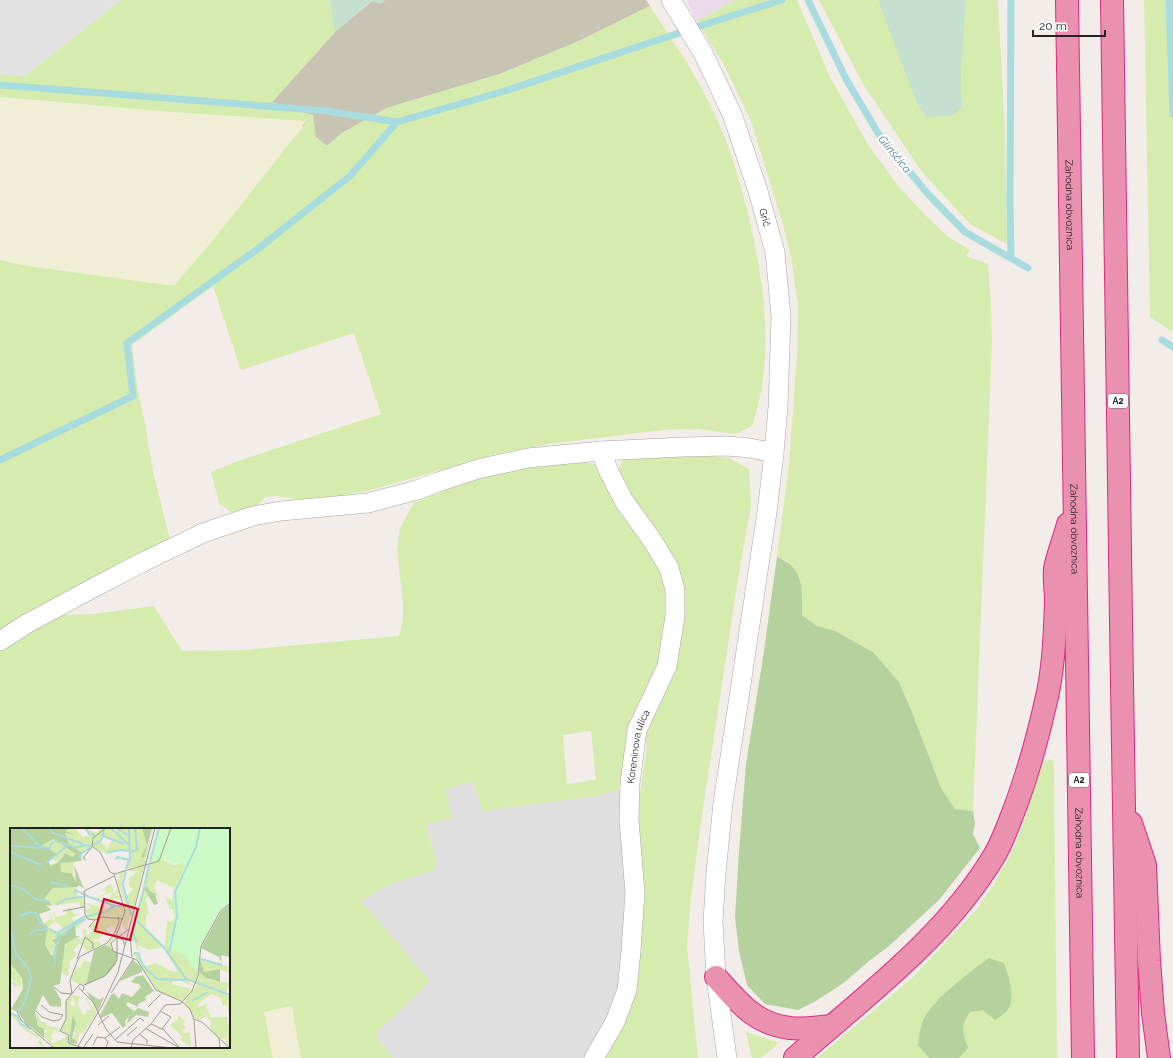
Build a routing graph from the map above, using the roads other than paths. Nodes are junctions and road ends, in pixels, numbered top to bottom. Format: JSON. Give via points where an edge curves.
{"nodes":[{"id":1,"x":1067,"y":0,"type":"edge"},
{"id":2,"x":1112,"y":0,"type":"edge"},
{"id":3,"x":675,"y":7,"type":"edge"},
{"id":4,"x":601,"y":451,"type":"junction"},
{"id":5,"x":774,"y":453,"type":"junction"},
{"id":6,"x":1075,"y":502,"type":"junction"},
{"id":7,"x":0,"y":641,"type":"edge"},
{"id":8,"x":1124,"y":803,"type":"junction"},
{"id":9,"x":716,"y":977,"type":"junction"},
{"id":10,"x":831,"y":1026,"type":"junction"},
{"id":11,"x":594,"y":1058,"type":"edge"},
{"id":12,"x":728,"y":1058,"type":"edge"},
{"id":13,"x":795,"y":1058,"type":"edge"},
{"id":14,"x":1084,"y":1058,"type":"edge"},
{"id":15,"x":1128,"y":1058,"type":"edge"},
{"id":16,"x":1158,"y":1058,"type":"edge"}],
"edges":[{"from":1,"to":6,"type":"highway","name":"Zahodna obvoznica","number":"A2"},
{"from":2,"to":8,"type":"highway","number":"A2"},
{"from":3,"to":5,"type":"street","name":"Grič","via":[[696,42],[732,114],[775,252],[781,316]]},
{"from":4,"to":5,"type":"street","via":[[728,446]]},
{"from":4,"to":7,"type":"street","via":[[528,458],[478,469],[417,490],[368,502],[253,516],[203,534],[141,563],[28,623]]},
{"from":4,"to":11,"type":"street","name":"Koreninova ulica","via":[[624,501],[669,568],[675,590],[675,616],[667,666],[637,730],[630,783],[629,820],[635,893],[632,952],[626,990],[615,1022]]},
{"from":5,"to":9,"type":"street","name":"Grič","via":[[723,802],[713,921]]},
{"from":6,"to":10,"type":"highway","via":[[1055,569],[1054,645],[1048,691],[1033,754],[1002,840],[969,893],[940,927],[890,976]]},
{"from":6,"to":14,"type":"highway","name":"Zahodna obvoznica","number":"A2"},
{"from":8,"to":15,"type":"highway","number":"A2"},
{"from":8,"to":16,"type":"highway","via":[[1145,865],[1149,962]]},
{"from":9,"to":10,"type":"highway","via":[[746,1010],[761,1020],[792,1028]]},
{"from":9,"to":12,"type":"street","name":"Grič"},
{"from":10,"to":13,"type":"highway"}]}
